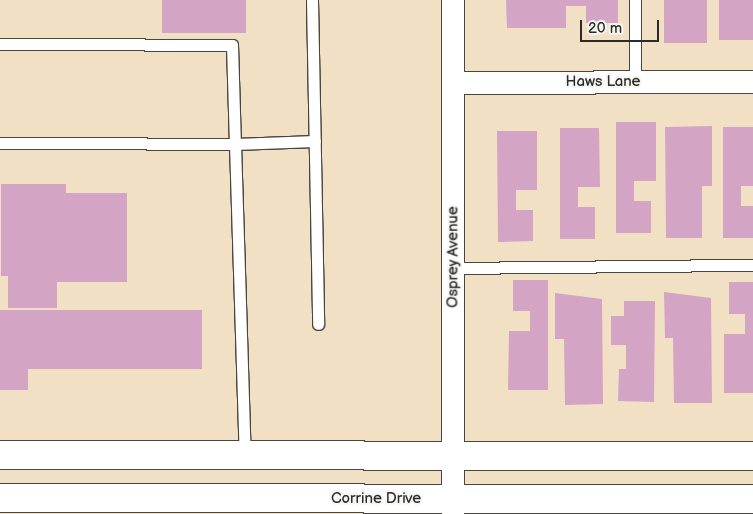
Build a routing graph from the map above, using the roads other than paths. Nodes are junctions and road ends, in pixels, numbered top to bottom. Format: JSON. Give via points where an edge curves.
{"nodes":[{"id":1,"x":312,"y":0,"type":"edge"},
{"id":2,"x":453,"y":0,"type":"edge"},
{"id":3,"x":635,"y":0,"type":"edge"},
{"id":4,"x":0,"y":44,"type":"edge"},
{"id":5,"x":635,"y":82,"type":"junction"},
{"id":6,"x":753,"y":82,"type":"edge"},
{"id":7,"x":454,"y":83,"type":"junction"},
{"id":8,"x":315,"y":141,"type":"junction"},
{"id":9,"x":0,"y":143,"type":"edge"},
{"id":10,"x":235,"y":144,"type":"junction"},
{"id":11,"x":753,"y":265,"type":"edge"},
{"id":12,"x":453,"y":268,"type":"junction"},
{"id":13,"x":318,"y":324,"type":"dead end"},
{"id":14,"x":0,"y":455,"type":"edge"},
{"id":15,"x":245,"y":456,"type":"junction"},
{"id":16,"x":452,"y":456,"type":"junction"},
{"id":17,"x":753,"y":456,"type":"edge"},
{"id":18,"x":0,"y":498,"type":"edge"},
{"id":19,"x":753,"y":498,"type":"edge"},
{"id":20,"x":452,"y":506,"type":"edge"}],
"edges":[{"from":1,"to":8,"type":"lane"},
{"from":2,"to":7,"type":"street","name":"Osprey Avenue"},
{"from":3,"to":5,"type":"lane"},
{"from":4,"to":10,"type":"lane","via":[[232,45]]},
{"from":5,"to":6,"type":"street","name":"Haws Lane"},
{"from":5,"to":7,"type":"street","name":"Haws Lane"},
{"from":7,"to":12,"type":"street","name":"Osprey Avenue"},
{"from":8,"to":10,"type":"lane"},
{"from":8,"to":13,"type":"lane"},
{"from":9,"to":10,"type":"lane"},
{"from":10,"to":15,"type":"lane"},
{"from":11,"to":12,"type":"lane"},
{"from":12,"to":16,"type":"street","name":"Osprey Avenue"},
{"from":14,"to":15,"type":"street"},
{"from":15,"to":16,"type":"street"},
{"from":16,"to":17,"type":"street"},
{"from":16,"to":20,"type":"street","name":"Osprey Avenue"},
{"from":18,"to":20,"type":"street","name":"Corrine Drive"},
{"from":19,"to":20,"type":"street","name":"Corrine Drive"}]}
